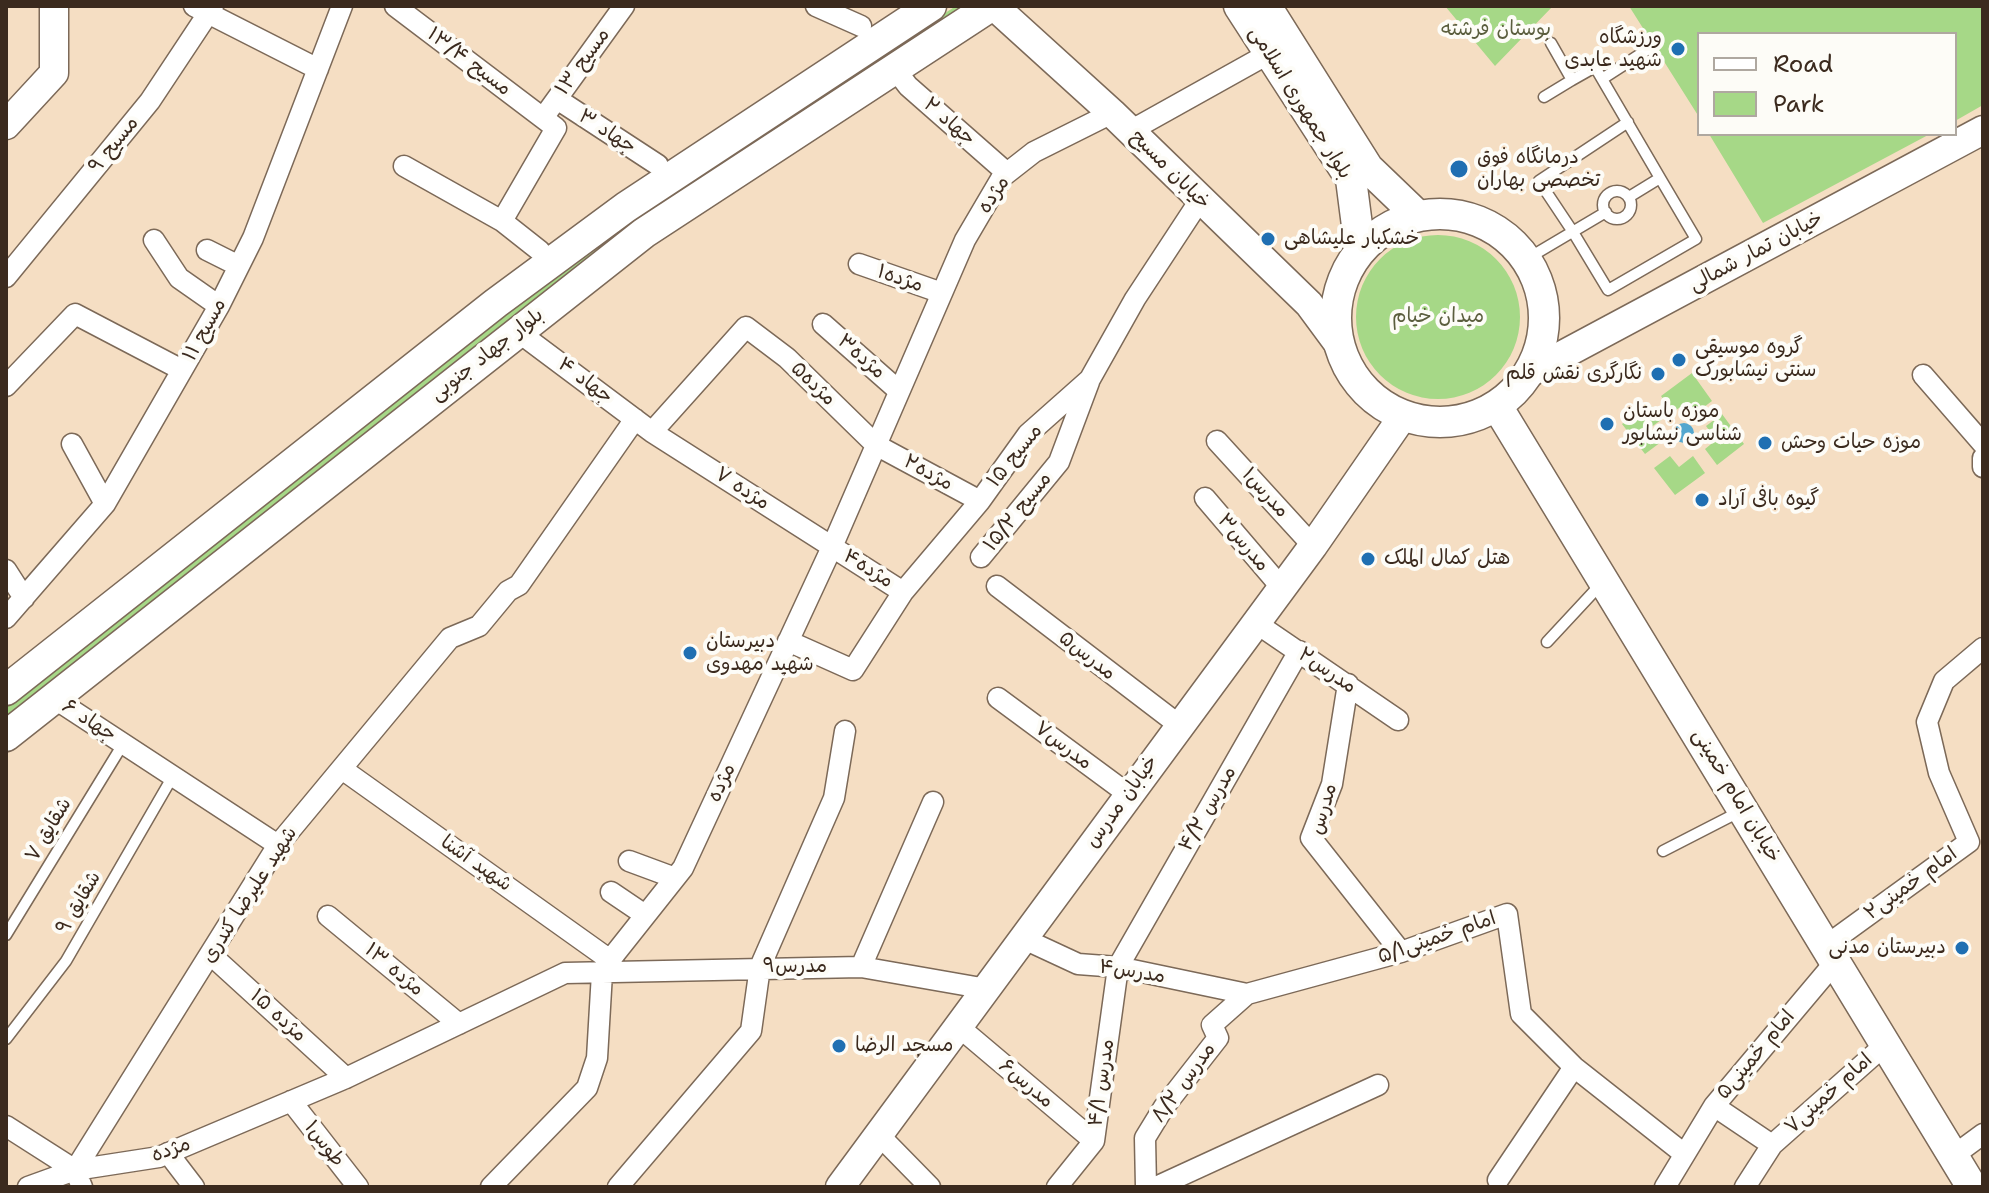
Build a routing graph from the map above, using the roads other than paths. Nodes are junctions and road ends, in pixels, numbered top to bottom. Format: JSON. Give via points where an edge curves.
{"nodes":[{"id":1,"x":54,"y":6,"type":"edge"},
{"id":2,"x":342,"y":6,"type":"edge"},
{"id":3,"x":395,"y":6,"type":"edge"},
{"id":4,"x":624,"y":6,"type":"edge"},
{"id":5,"x":816,"y":6,"type":"edge"},
{"id":6,"x":931,"y":6,"type":"edge"},
{"id":7,"x":993,"y":6,"type":"edge"},
{"id":8,"x":1239,"y":6,"type":"edge"},
{"id":9,"x":1266,"y":6,"type":"edge"},
{"id":10,"x":205,"y":8,"type":"edge"},
{"id":11,"x":861,"y":26,"type":"dead end"},
{"id":12,"x":1551,"y":43,"type":"dead end"},
{"id":13,"x":1650,"y":48,"type":"dead end"},
{"id":14,"x":1268,"y":54,"type":"junction"},
{"id":15,"x":318,"y":69,"type":"junction"},
{"id":16,"x":895,"y":69,"type":"junction"},
{"id":17,"x":1602,"y":79,"type":"junction"},
{"id":18,"x":1572,"y":80,"type":"junction"},
{"id":19,"x":1544,"y":97,"type":"dead end"},
{"id":20,"x":557,"y":99,"type":"junction"},
{"id":21,"x":543,"y":118,"type":"junction"},
{"id":22,"x":1121,"y":122,"type":"junction"},
{"id":23,"x":1628,"y":122,"type":"junction"},
{"id":24,"x":6,"y":125,"type":"edge"},
{"id":25,"x":1983,"y":130,"type":"edge"},
{"id":26,"x":658,"y":165,"type":"dead end"},
{"id":27,"x":404,"y":166,"type":"dead end"},
{"id":28,"x":1007,"y":173,"type":"junction"},
{"id":29,"x":1660,"y":178,"type":"junction"},
{"id":30,"x":1629,"y":197,"type":"junction"},
{"id":31,"x":1200,"y":200,"type":"junction"},
{"id":32,"x":626,"y":207,"type":"junction"},
{"id":33,"x":1606,"y":212,"type":"junction"},
{"id":34,"x":1417,"y":215,"type":"junction"},
{"id":35,"x":502,"y":221,"type":"junction"},
{"id":36,"x":1573,"y":232,"type":"junction"},
{"id":37,"x":644,"y":233,"type":"junction"},
{"id":38,"x":154,"y":240,"type":"dead end"},
{"id":39,"x":1360,"y":249,"type":"junction"},
{"id":40,"x":207,"y":250,"type":"dead end"},
{"id":41,"x":540,"y":251,"type":"dead end"},
{"id":42,"x":1525,"y":260,"type":"junction"},
{"id":43,"x":859,"y":264,"type":"dead end"},
{"id":44,"x":239,"y":266,"type":"junction"},
{"id":45,"x":6,"y":277,"type":"edge"},
{"id":46,"x":942,"y":293,"type":"junction"},
{"id":47,"x":219,"y":306,"type":"junction"},
{"id":48,"x":823,"y":324,"type":"dead end"},
{"id":49,"x":517,"y":331,"type":"junction"},
{"id":50,"x":1337,"y":342,"type":"junction"},
{"id":51,"x":182,"y":370,"type":"junction"},
{"id":52,"x":1529,"y":373,"type":"junction"},
{"id":53,"x":1923,"y":375,"type":"dead end"},
{"id":54,"x":1090,"y":379,"type":"junction"},
{"id":55,"x":6,"y":386,"type":"edge"},
{"id":56,"x":899,"y":391,"type":"junction"},
{"id":57,"x":1497,"y":406,"type":"junction"},
{"id":58,"x":1403,"y":416,"type":"junction"},
{"id":59,"x":635,"y":419,"type":"junction"},
{"id":60,"x":652,"y":432,"type":"junction"},
{"id":61,"x":1217,"y":441,"type":"dead end"},
{"id":62,"x":72,"y":444,"type":"dead end"},
{"id":63,"x":1983,"y":444,"type":"edge"},
{"id":64,"x":876,"y":445,"type":"junction"},
{"id":65,"x":1983,"y":458,"type":"edge"},
{"id":66,"x":1983,"y":467,"type":"edge"},
{"id":67,"x":1205,"y":498,"type":"dead end"},
{"id":68,"x":980,"y":501,"type":"junction"},
{"id":69,"x":105,"y":504,"type":"junction"},
{"id":70,"x":1313,"y":546,"type":"junction"},
{"id":71,"x":832,"y":547,"type":"junction"},
{"id":72,"x":981,"y":557,"type":"dead end"},
{"id":73,"x":6,"y":570,"type":"edge"},
{"id":74,"x":1604,"y":580,"type":"junction"},
{"id":75,"x":997,"y":586,"type":"dead end"},
{"id":76,"x":1281,"y":587,"type":"junction"},
{"id":77,"x":903,"y":592,"type":"junction"},
{"id":78,"x":24,"y":598,"type":"junction"},
{"id":79,"x":6,"y":618,"type":"edge"},
{"id":80,"x":1256,"y":623,"type":"junction"},
{"id":81,"x":788,"y":641,"type":"junction"},
{"id":82,"x":1547,"y":642,"type":"dead end"},
{"id":83,"x":1983,"y":648,"type":"edge"},
{"id":84,"x":1299,"y":651,"type":"junction"},
{"id":85,"x":9,"y":682,"type":"edge"},
{"id":86,"x":1348,"y":684,"type":"junction"},
{"id":87,"x":998,"y":698,"type":"dead end"},
{"id":88,"x":55,"y":699,"type":"junction"},
{"id":89,"x":1398,"y":720,"type":"dead end"},
{"id":90,"x":1179,"y":725,"type":"junction"},
{"id":91,"x":845,"y":731,"type":"dead end"},
{"id":92,"x":6,"y":736,"type":"edge"},
{"id":93,"x":123,"y":744,"type":"junction"},
{"id":94,"x":342,"y":769,"type":"junction"},
{"id":95,"x":173,"y":776,"type":"junction"},
{"id":96,"x":1128,"y":794,"type":"junction"},
{"id":97,"x":933,"y":802,"type":"dead end"},
{"id":98,"x":1744,"y":809,"type":"junction"},
{"id":99,"x":278,"y":845,"type":"junction"},
{"id":100,"x":1663,"y":851,"type":"dead end"},
{"id":101,"x":629,"y":861,"type":"dead end"},
{"id":102,"x":675,"y":878,"type":"junction"},
{"id":103,"x":611,"y":892,"type":"dead end"},
{"id":104,"x":645,"y":915,"type":"junction"},
{"id":105,"x":328,"y":916,"type":"dead end"},
{"id":106,"x":6,"y":935,"type":"edge"},
{"id":107,"x":1022,"y":938,"type":"junction"},
{"id":108,"x":1401,"y":952,"type":"junction"},
{"id":109,"x":1832,"y":953,"type":"junction"},
{"id":110,"x":210,"y":954,"type":"junction"},
{"id":111,"x":606,"y":966,"type":"junction"},
{"id":112,"x":760,"y":967,"type":"junction"},
{"id":113,"x":861,"y":967,"type":"junction"},
{"id":114,"x":1118,"y":967,"type":"junction"},
{"id":115,"x":987,"y":989,"type":"junction"},
{"id":116,"x":1247,"y":994,"type":"junction"},
{"id":117,"x":459,"y":1024,"type":"junction"},
{"id":118,"x":959,"y":1027,"type":"junction"},
{"id":119,"x":6,"y":1039,"type":"edge"},
{"id":120,"x":1886,"y":1044,"type":"junction"},
{"id":121,"x":1574,"y":1067,"type":"junction"},
{"id":122,"x":346,"y":1078,"type":"junction"},
{"id":123,"x":1378,"y":1085,"type":"dead end"},
{"id":124,"x":291,"y":1101,"type":"junction"},
{"id":125,"x":1714,"y":1106,"type":"junction"},
{"id":126,"x":6,"y":1126,"type":"edge"},
{"id":127,"x":1983,"y":1134,"type":"edge"},
{"id":128,"x":879,"y":1135,"type":"junction"},
{"id":129,"x":1094,"y":1141,"type":"junction"},
{"id":130,"x":1772,"y":1145,"type":"junction"},
{"id":131,"x":168,"y":1153,"type":"junction"},
{"id":132,"x":1683,"y":1153,"type":"junction"},
{"id":133,"x":1953,"y":1156,"type":"junction"},
{"id":134,"x":78,"y":1178,"type":"edge"},
{"id":135,"x":1498,"y":1180,"type":"dead end"},
{"id":136,"x":28,"y":1187,"type":"edge"},
{"id":137,"x":194,"y":1187,"type":"edge"},
{"id":138,"x":358,"y":1187,"type":"edge"},
{"id":139,"x":491,"y":1187,"type":"edge"},
{"id":140,"x":618,"y":1187,"type":"edge"},
{"id":141,"x":840,"y":1187,"type":"edge"},
{"id":142,"x":930,"y":1187,"type":"edge"},
{"id":143,"x":1057,"y":1187,"type":"edge"},
{"id":144,"x":1146,"y":1187,"type":"edge"},
{"id":145,"x":1156,"y":1187,"type":"edge"},
{"id":146,"x":1665,"y":1187,"type":"edge"},
{"id":147,"x":1745,"y":1187,"type":"edge"},
{"id":148,"x":1972,"y":1187,"type":"edge"}],
"edges":[{"from":1,"to":24,"type":"main road","via":[[54,73]]},
{"from":2,"to":15,"type":"street","name":"مسیح ۱۱"},
{"from":3,"to":21,"type":"street","name":"مسیح ۱۳/۴"},
{"from":4,"to":20,"type":"street","name":"مسیح ۱۳"},
{"from":5,"to":11,"type":"street"},
{"from":6,"to":32,"type":"main road","name":"بلوار جهاد جنوبی"},
{"from":7,"to":16,"type":"main road","name":"بلوار جهاد جنوبی"},
{"from":7,"to":22,"type":"main road","name":"خیابان مسیح"},
{"from":8,"to":14,"type":"main road","name":"بلوار جمهوری اسلامی"},
{"from":9,"to":34,"type":"main road","name":"بلوار جمهوری اسلامی","via":[[1368,168]]},
{"from":10,"to":15,"type":"street"},
{"from":10,"to":45,"type":"street","name":"مسیح ۹","via":[[150,101]]},
{"from":12,"to":18,"type":"lane"},
{"from":13,"to":17,"type":"lane"},
{"from":14,"to":22,"type":"street","name":"مژده"},
{"from":14,"to":39,"type":"main road","name":"بلوار جمهوری اسلامی","via":[[1351,179]]},
{"from":15,"to":44,"type":"street","name":"مسیح ۱۱"},
{"from":16,"to":28,"type":"street","name":"جهاد ۲"},
{"from":16,"to":37,"type":"main road","name":"بلوار جهاد جنوبی"},
{"from":17,"to":18,"type":"lane","via":[[1595,67]]},
{"from":17,"to":23,"type":"lane"},
{"from":18,"to":19,"type":"lane"},
{"from":20,"to":21,"type":"street","name":"مسیح ۱۳"},
{"from":20,"to":26,"type":"street","name":"جهاد ۳"},
{"from":21,"to":35,"type":"street","via":[[556,128]]},
{"from":22,"to":28,"type":"street","name":"مژده","via":[[1034,152]]},
{"from":22,"to":31,"type":"main road","name":"خیابان مسیح"},
{"from":23,"to":29,"type":"lane"},
{"from":23,"to":36,"type":"lane","via":[[1539,181]]},
{"from":25,"to":52,"type":"main road","name":"خیابان تمار شمالی"},
{"from":27,"to":35,"type":"street"},
{"from":28,"to":46,"type":"street","name":"مژده","via":[[965,240]]},
{"from":29,"to":30,"type":"lane"},
{"from":29,"to":36,"type":"lane","via":[[1696,239],[1608,290]]},
{"from":30,"to":33,"type":"lane","via":[[1611,192],[1603,203]]},
{"from":30,"to":33,"type":"lane","via":[[1626,216],[1613,218]]},
{"from":31,"to":50,"type":"main road","name":"خیابان مسیح","via":[[1309,304]]},
{"from":31,"to":54,"type":"street","name":"مسیح ۱۵"},
{"from":32,"to":37,"type":"main road"},
{"from":32,"to":85,"type":"main road","name":"بلوار جهاد جنوبی"},
{"from":33,"to":36,"type":"lane"},
{"from":34,"to":39,"type":"main road","via":[[1385,228]]},
{"from":34,"to":42,"type":"main road","via":[[1452,214],[1486,224],[1514,244]]},
{"from":35,"to":41,"type":"street"},
{"from":36,"to":42,"type":"lane"},
{"from":37,"to":49,"type":"main road","name":"بلوار جهاد جنوبی"},
{"from":38,"to":47,"type":"street","via":[[179,278]]},
{"from":39,"to":50,"type":"main road","via":[[1342,277],[1335,309]]},
{"from":40,"to":44,"type":"street"},
{"from":42,"to":52,"type":"main road","via":[[1544,306],[1542,341]]},
{"from":43,"to":46,"type":"street","name":"مژده۱"},
{"from":44,"to":47,"type":"street","name":"مسیح ۱۱"},
{"from":46,"to":56,"type":"street","name":"مژده"},
{"from":47,"to":51,"type":"street","name":"مسیح ۱۱"},
{"from":48,"to":56,"type":"street","name":"مژده۳"},
{"from":49,"to":59,"type":"street","name":"جهاد ۴"},
{"from":49,"to":88,"type":"main road","name":"بلوار جهاد جنوبی"},
{"from":50,"to":58,"type":"main road","via":[[1350,374],[1373,399]]},
{"from":51,"to":55,"type":"street","via":[[75,314]]},
{"from":51,"to":69,"type":"street","name":"مسیح ۱۱"},
{"from":52,"to":57,"type":"main road"},
{"from":53,"to":63,"type":"street"},
{"from":54,"to":68,"type":"street","name":"مسیح ۱۵","via":[[1028,434]]},
{"from":54,"to":72,"type":"street","name":"مسیح ۱۵/۲","via":[[1059,462]]},
{"from":56,"to":64,"type":"street","name":"مژده"},
{"from":57,"to":58,"type":"main road","via":[[1467,419],[1435,423]]},
{"from":57,"to":74,"type":"main road","name":"خیابان امام خمینی"},
{"from":58,"to":70,"type":"main road","name":"خیابان مدرس"},
{"from":59,"to":60,"type":"street","name":"جهاد ۴"},
{"from":59,"to":94,"type":"street","name":"شهید علیرضا کندری","via":[[519,585],[479,626],[450,638]]},
{"from":60,"to":64,"type":"street","name":"مژده۵","via":[[746,327],[787,358]]},
{"from":60,"to":71,"type":"street","name":"مژده ۷"},
{"from":61,"to":70,"type":"street","name":"مدرس۱"},
{"from":62,"to":69,"type":"street"},
{"from":64,"to":68,"type":"street","name":"مژده۲"},
{"from":64,"to":71,"type":"street","name":"مژده"},
{"from":65,"to":66,"type":"street"},
{"from":67,"to":76,"type":"street","name":"مدرس۳"},
{"from":68,"to":77,"type":"street","name":"مسیح ۱۵"},
{"from":69,"to":78,"type":"street","name":"مسیح ۱۱"},
{"from":70,"to":76,"type":"main road","name":"خیابان مدرس"},
{"from":71,"to":77,"type":"street","name":"مژده۴"},
{"from":71,"to":81,"type":"street","name":"مژده"},
{"from":73,"to":78,"type":"street"},
{"from":74,"to":82,"type":"lane"},
{"from":74,"to":98,"type":"main road","name":"خیابان امام خمینی"},
{"from":75,"to":90,"type":"street","name":"مدرس۵"},
{"from":76,"to":80,"type":"main road","name":"خیابان مدرس"},
{"from":77,"to":81,"type":"street","name":"مسیح ۱۵","via":[[853,670]]},
{"from":78,"to":79,"type":"street","name":"مسیح ۱۱"},
{"from":80,"to":84,"type":"street","name":"مدرس۲"},
{"from":80,"to":90,"type":"main road","name":"خیابان مدرس"},
{"from":81,"to":102,"type":"street","name":"مژده"},
{"from":83,"to":109,"type":"street","name":"امام خمینی۲","via":[[1944,681],[1927,722],[1939,773],[1969,842]]},
{"from":84,"to":86,"type":"street","name":"مدرس۲"},
{"from":84,"to":114,"type":"street","name":"مدرس ۴/۲"},
{"from":86,"to":89,"type":"street","name":"مدرس۲"},
{"from":86,"to":108,"type":"street","name":"مدرس","via":[[1332,784],[1311,838]]},
{"from":87,"to":96,"type":"street","name":"مدرس۷"},
{"from":88,"to":92,"type":"main road","name":"بلوار جهاد جنوبی"},
{"from":88,"to":93,"type":"street","name":"جهاد ۶"},
{"from":90,"to":96,"type":"main road","name":"خیابان مدرس"},
{"from":91,"to":112,"type":"street","via":[[834,798]]},
{"from":93,"to":95,"type":"street","name":"جهاد ۶"},
{"from":93,"to":106,"type":"lane","name":"شقایق ۷"},
{"from":94,"to":99,"type":"street","name":"شهید علیرضا کندری"},
{"from":94,"to":111,"type":"street","name":"شهبد آشنا"},
{"from":95,"to":99,"type":"street","name":"جهاد ۶"},
{"from":95,"to":119,"type":"lane","name":"شقایق ۹","via":[[66,961]]},
{"from":96,"to":107,"type":"main road","name":"خیابان مدرس"},
{"from":97,"to":113,"type":"street"},
{"from":98,"to":100,"type":"lane"},
{"from":98,"to":109,"type":"main road","name":"خیابان امام خمینی"},
{"from":99,"to":110,"type":"street","name":"شهید علیرضا کندری"},
{"from":101,"to":102,"type":"street"},
{"from":102,"to":104,"type":"street","name":"مژده"},
{"from":103,"to":104,"type":"street"},
{"from":104,"to":111,"type":"street","name":"مژده"},
{"from":105,"to":117,"type":"street","name":"مژده ۱۳"},
{"from":107,"to":114,"type":"street","name":"مدرس۴","via":[[1078,964]]},
{"from":107,"to":115,"type":"main road","name":"خیابان مدرس"},
{"from":108,"to":116,"type":"street","name":"امام خمینی۵/۱"},
{"from":108,"to":121,"type":"street","name":"امام خمینی۵/۱","via":[[1507,914],[1521,1014]]},
{"from":109,"to":120,"type":"main road","name":"خیابان امام خمینی"},
{"from":109,"to":125,"type":"street","name":"امام خمینی۵"},
{"from":110,"to":122,"type":"street","name":"مژده ۱۵"},
{"from":110,"to":134,"type":"street","name":"شهید علیرضا کندری"},
{"from":111,"to":112,"type":"street","name":"مدرس۹"},
{"from":111,"to":117,"type":"street","name":"مژده","via":[[565,973]]},
{"from":111,"to":139,"type":"street","via":[[597,1058],[587,1088]]},
{"from":112,"to":113,"type":"street","name":"مدرس۹"},
{"from":112,"to":140,"type":"street","via":[[751,1031]]},
{"from":113,"to":115,"type":"street","name":"مدرس۹"},
{"from":114,"to":116,"type":"street","name":"مدرس۴"},
{"from":114,"to":129,"type":"street","name":"مدرس ۴/۱"},
{"from":115,"to":118,"type":"main road","name":"خیابان مدرس"},
{"from":116,"to":144,"type":"street","name":"مدرس ۸/۲","via":[[1212,1025],[1218,1038],[1145,1138]]},
{"from":117,"to":122,"type":"street","name":"مژده"},
{"from":118,"to":128,"type":"main road","name":"خیابان مدرس"},
{"from":118,"to":129,"type":"street","name":"مدرس۶"},
{"from":120,"to":130,"type":"street","name":"امام خمینی۷"},
{"from":120,"to":133,"type":"main road","name":"خیابان امام خمینی"},
{"from":121,"to":132,"type":"street","name":"امام خمینی۵/۱"},
{"from":121,"to":135,"type":"street"},
{"from":122,"to":124,"type":"street","name":"مژده"},
{"from":123,"to":145,"type":"street"},
{"from":124,"to":131,"type":"street","name":"مژده"},
{"from":124,"to":138,"type":"street","name":"طوس۱"},
{"from":125,"to":130,"type":"street","name":"امام خمینی۷"},
{"from":125,"to":132,"type":"street","name":"امام خمینی۵"},
{"from":126,"to":134,"type":"street"},
{"from":127,"to":133,"type":"street"},
{"from":128,"to":141,"type":"main road","name":"خیابان مدرس"},
{"from":128,"to":142,"type":"street"},
{"from":129,"to":143,"type":"street","name":"مدرس ۴/۱"},
{"from":130,"to":147,"type":"street","name":"امام خمینی۷"},
{"from":131,"to":134,"type":"street","name":"مژده"},
{"from":131,"to":137,"type":"street"},
{"from":132,"to":146,"type":"street","name":"امام خمینی۵"},
{"from":133,"to":148,"type":"main road","name":"خیابان امام خمینی"},
{"from":134,"to":136,"type":"street","name":"مژده"}]}
